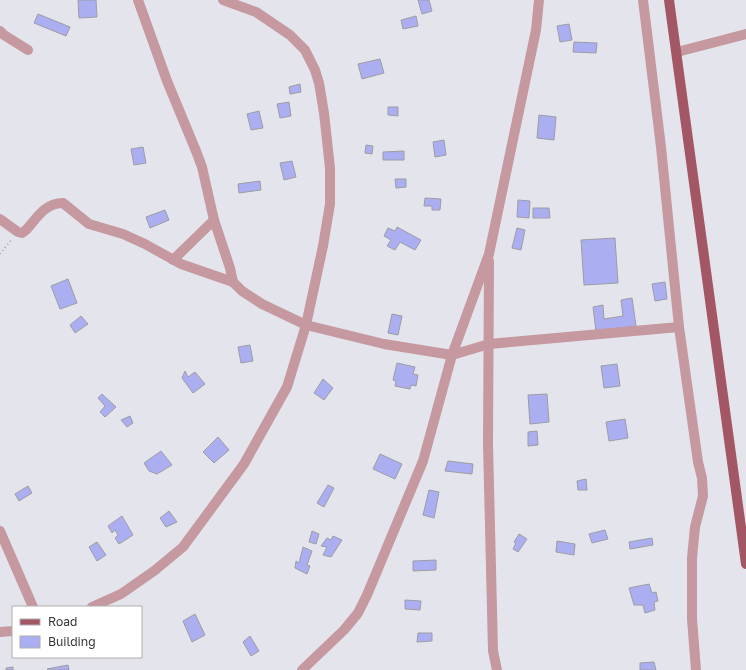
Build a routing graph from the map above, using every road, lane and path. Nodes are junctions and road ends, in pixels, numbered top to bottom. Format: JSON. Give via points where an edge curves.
{"nodes":[{"id":1,"x":138,"y":0,"type":"edge"},
{"id":2,"x":224,"y":0,"type":"edge"},
{"id":3,"x":539,"y":0,"type":"edge"},
{"id":4,"x":644,"y":0,"type":"edge"},
{"id":5,"x":669,"y":0,"type":"edge"},
{"id":6,"x":0,"y":31,"type":"edge"},
{"id":7,"x":746,"y":34,"type":"edge"},
{"id":8,"x":28,"y":50,"type":"dead end"},
{"id":9,"x":677,"y":52,"type":"junction"},
{"id":10,"x":0,"y":218,"type":"edge"},
{"id":11,"x":214,"y":220,"type":"junction"},
{"id":12,"x":18,"y":232,"type":"junction"},
{"id":13,"x":0,"y":254,"type":"edge"},
{"id":14,"x":489,"y":254,"type":"junction"},
{"id":15,"x":173,"y":260,"type":"junction"},
{"id":16,"x":233,"y":282,"type":"junction"},
{"id":17,"x":306,"y":325,"type":"junction"},
{"id":18,"x":679,"y":327,"type":"junction"},
{"id":19,"x":489,"y":344,"type":"junction"},
{"id":20,"x":452,"y":355,"type":"junction"},
{"id":21,"x":0,"y":531,"type":"edge"},
{"id":22,"x":746,"y":564,"type":"edge"},
{"id":23,"x":33,"y":606,"type":"edge"},
{"id":24,"x":94,"y":606,"type":"edge"},
{"id":25,"x":12,"y":631,"type":"edge"},
{"id":26,"x":0,"y":632,"type":"edge"},
{"id":27,"x":302,"y":670,"type":"edge"},
{"id":28,"x":497,"y":670,"type":"edge"},
{"id":29,"x":696,"y":670,"type":"edge"}],
"edges":[{"from":1,"to":11,"type":"street","via":[[202,167]]},
{"from":2,"to":17,"type":"street","via":[[256,12],[290,35],[304,50],[319,84],[330,168],[330,204]]},
{"from":3,"to":14,"type":"street","via":[[536,30]]},
{"from":4,"to":18,"type":"street"},
{"from":5,"to":9,"type":"main road"},
{"from":6,"to":8,"type":"street"},
{"from":7,"to":9,"type":"street"},
{"from":9,"to":22,"type":"main road"},
{"from":10,"to":12,"type":"street"},
{"from":11,"to":15,"type":"street"},
{"from":11,"to":16,"type":"street"},
{"from":12,"to":13,"type":"path"},
{"from":12,"to":15,"type":"street","via":[[26,230],[45,207],[63,203],[89,224],[123,234]]},
{"from":14,"to":19,"type":"street"},
{"from":14,"to":20,"type":"street"},
{"from":15,"to":16,"type":"street"},
{"from":16,"to":17,"type":"street","via":[[262,304]]},
{"from":17,"to":20,"type":"street","via":[[384,344]]},
{"from":17,"to":24,"type":"street","via":[[287,387],[244,464],[183,547],[121,594]]},
{"from":18,"to":19,"type":"street"},
{"from":18,"to":29,"type":"street","via":[[703,496],[695,527],[692,558],[692,619]]},
{"from":19,"to":20,"type":"street"},
{"from":19,"to":28,"type":"street","via":[[488,444],[492,643]]},
{"from":20,"to":27,"type":"street","via":[[423,461],[367,595],[358,613],[344,630]]},
{"from":21,"to":23,"type":"street"},
{"from":25,"to":26,"type":"street"}]}
